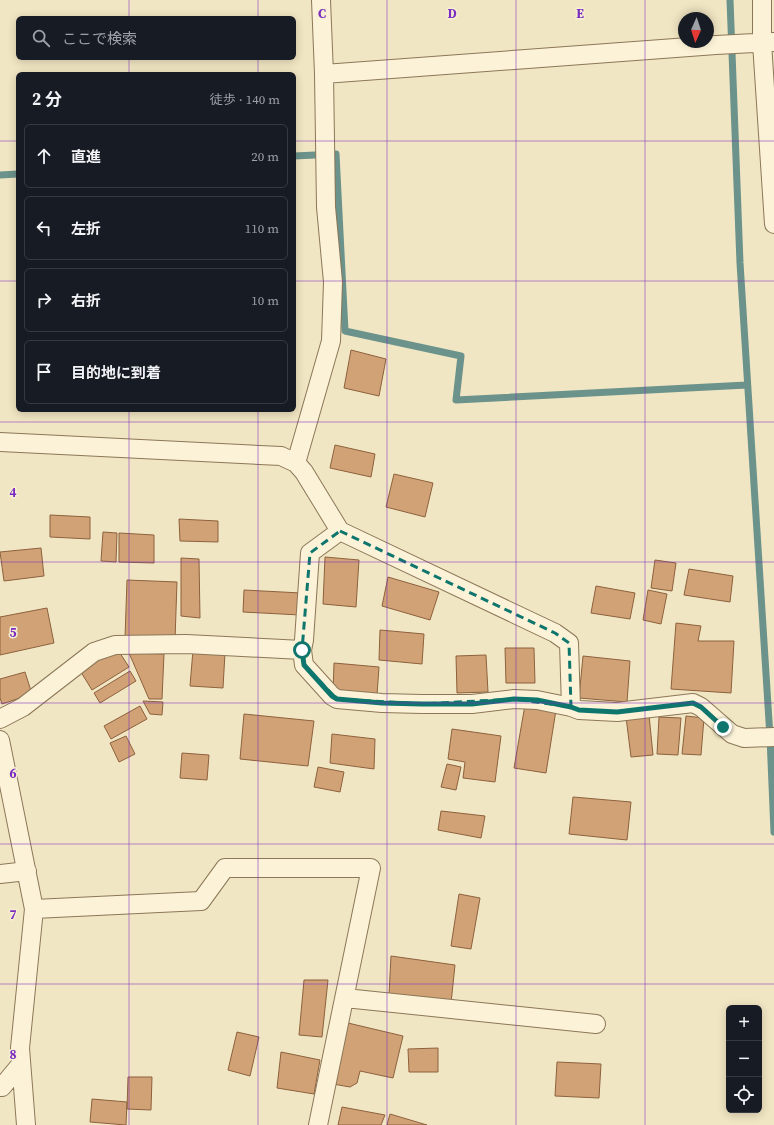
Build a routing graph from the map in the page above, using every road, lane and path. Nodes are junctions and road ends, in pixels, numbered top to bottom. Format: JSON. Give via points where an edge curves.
{"nodes":[{"id":1,"x":321,"y":0,"type":"edge"},
{"id":2,"x":762,"y":0,"type":"edge"},
{"id":3,"x":763,"y":43,"type":"edge"},
{"id":4,"x":324,"y":74,"type":"junction"},
{"id":5,"x":774,"y":224,"type":"edge"},
{"id":6,"x":0,"y":442,"type":"edge"},
{"id":7,"x":296,"y":463,"type":"junction"},
{"id":8,"x":340,"y":531,"type":"junction"},
{"id":9,"x":302,"y":650,"type":"junction"},
{"id":10,"x":571,"y":707,"type":"junction"},
{"id":11,"x":0,"y":719,"type":"edge"},
{"id":12,"x":774,"y":737,"type":"edge"},
{"id":13,"x":0,"y":740,"type":"edge"},
{"id":14,"x":28,"y":871,"type":"junction"},
{"id":15,"x":0,"y":874,"type":"edge"},
{"id":16,"x":34,"y":909,"type":"junction"},
{"id":17,"x":345,"y":998,"type":"junction"},
{"id":18,"x":596,"y":1024,"type":"dead end"},
{"id":19,"x":21,"y":1064,"type":"junction"},
{"id":20,"x":0,"y":1087,"type":"edge"},
{"id":21,"x":26,"y":1125,"type":"edge"},
{"id":22,"x":318,"y":1125,"type":"edge"}],
"edges":[{"from":1,"to":4,"type":"street"},
{"from":2,"to":3,"type":"street"},
{"from":3,"to":4,"type":"street"},
{"from":3,"to":5,"type":"street"},
{"from":4,"to":7,"type":"street","via":[[326,207],[333,282],[331,341]]},
{"from":6,"to":7,"type":"street","via":[[281,456]]},
{"from":7,"to":8,"type":"street"},
{"from":8,"to":9,"type":"street","via":[[310,553]]},
{"from":8,"to":10,"type":"street","via":[[555,633],[569,643]]},
{"from":9,"to":10,"type":"street","via":[[304,665],[337,699],[382,703],[472,704],[514,699],[537,700]]},
{"from":9,"to":11,"type":"street","via":[[186,644],[116,645],[94,652],[24,707]]},
{"from":10,"to":12,"type":"street","via":[[579,710],[617,712],[693,703],[732,734],[744,738]]},
{"from":13,"to":14,"type":"street"},
{"from":14,"to":15,"type":"street"},
{"from":14,"to":16,"type":"street"},
{"from":16,"to":17,"type":"street","via":[[201,901],[226,868],[371,868]]},
{"from":16,"to":19,"type":"street","via":[[20,1048]]},
{"from":17,"to":18,"type":"street"},
{"from":17,"to":22,"type":"street"},
{"from":19,"to":20,"type":"street"},
{"from":19,"to":21,"type":"street"}]}
